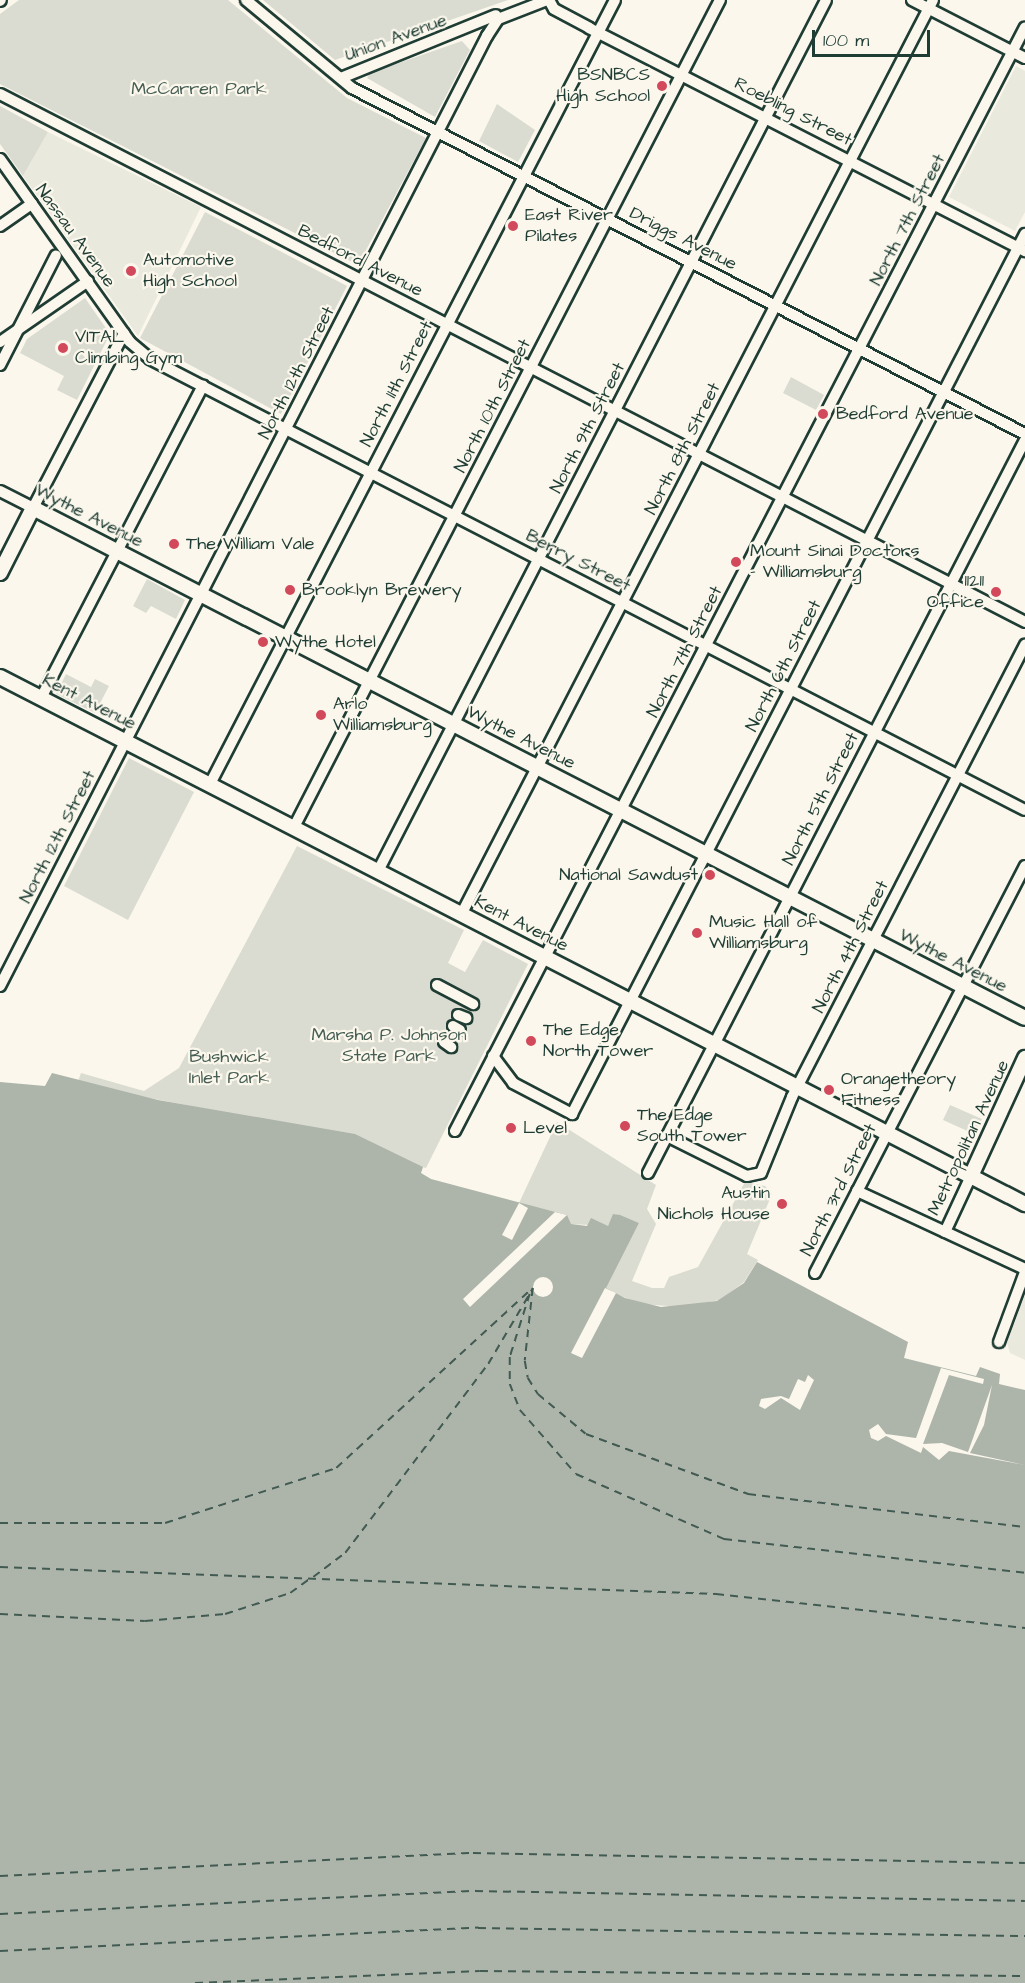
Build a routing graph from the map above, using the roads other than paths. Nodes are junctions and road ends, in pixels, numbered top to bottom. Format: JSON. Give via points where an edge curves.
{"nodes":[{"id":1,"x":246,"y":0,"type":"edge"},
{"id":2,"x":548,"y":0,"type":"edge"},
{"id":3,"x":615,"y":0,"type":"edge"},
{"id":4,"x":720,"y":0,"type":"edge"},
{"id":5,"x":826,"y":0,"type":"edge"},
{"id":6,"x":912,"y":0,"type":"edge"},
{"id":7,"x":931,"y":4,"type":"edge"},
{"id":8,"x":497,"y":17,"type":"junction"},
{"id":9,"x":1025,"y":27,"type":"edge"},
{"id":10,"x":598,"y":31,"type":"junction"},
{"id":11,"x":1013,"y":51,"type":"junction"},
{"id":12,"x":1025,"y":58,"type":"edge"},
{"id":13,"x":682,"y":74,"type":"junction"},
{"id":14,"x":341,"y":78,"type":"junction"},
{"id":15,"x":0,"y":94,"type":"edge"},
{"id":16,"x":766,"y":117,"type":"junction"},
{"id":17,"x":440,"y":133,"type":"junction"},
{"id":18,"x":0,"y":159,"type":"edge"},
{"id":19,"x":850,"y":160,"type":"junction"},
{"id":20,"x":524,"y":176,"type":"junction"},
{"id":21,"x":32,"y":204,"type":"junction"},
{"id":22,"x":934,"y":204,"type":"junction"},
{"id":23,"x":608,"y":219,"type":"junction"},
{"id":24,"x":0,"y":226,"type":"edge"},
{"id":25,"x":1025,"y":234,"type":"edge"},
{"id":26,"x":1022,"y":249,"type":"edge"},
{"id":27,"x":56,"y":255,"type":"dead end"},
{"id":28,"x":692,"y":262,"type":"junction"},
{"id":29,"x":88,"y":281,"type":"junction"},
{"id":30,"x":363,"y":281,"type":"junction"},
{"id":31,"x":775,"y":306,"type":"junction"},
{"id":32,"x":447,"y":324,"type":"junction"},
{"id":33,"x":18,"y":329,"type":"junction"},
{"id":34,"x":124,"y":333,"type":"junction"},
{"id":35,"x":0,"y":342,"type":"edge"},
{"id":36,"x":860,"y":349,"type":"junction"},
{"id":37,"x":0,"y":365,"type":"edge"},
{"id":38,"x":531,"y":368,"type":"junction"},
{"id":39,"x":203,"y":386,"type":"junction"},
{"id":40,"x":943,"y":392,"type":"junction"},
{"id":41,"x":615,"y":411,"type":"junction"},
{"id":42,"x":287,"y":429,"type":"junction"},
{"id":43,"x":1025,"y":434,"type":"edge"},
{"id":44,"x":1025,"y":440,"type":"edge"},
{"id":45,"x":699,"y":454,"type":"junction"},
{"id":46,"x":370,"y":472,"type":"junction"},
{"id":47,"x":0,"y":491,"type":"edge"},
{"id":48,"x":783,"y":498,"type":"junction"},
{"id":49,"x":33,"y":508,"type":"junction"},
{"id":50,"x":454,"y":516,"type":"junction"},
{"id":51,"x":867,"y":541,"type":"junction"},
{"id":52,"x":118,"y":551,"type":"junction"},
{"id":53,"x":538,"y":559,"type":"junction"},
{"id":54,"x":0,"y":573,"type":"edge"},
{"id":55,"x":951,"y":584,"type":"junction"},
{"id":56,"x":202,"y":594,"type":"junction"},
{"id":57,"x":622,"y":603,"type":"junction"},
{"id":58,"x":1025,"y":622,"type":"edge"},
{"id":59,"x":286,"y":638,"type":"junction"},
{"id":60,"x":1025,"y":645,"type":"edge"},
{"id":61,"x":706,"y":646,"type":"junction"},
{"id":62,"x":0,"y":677,"type":"edge"},
{"id":63,"x":369,"y":680,"type":"junction"},
{"id":64,"x":790,"y":689,"type":"junction"},
{"id":65,"x":42,"y":698,"type":"junction"},
{"id":66,"x":453,"y":724,"type":"junction"},
{"id":67,"x":874,"y":732,"type":"junction"},
{"id":68,"x":126,"y":741,"type":"junction"},
{"id":69,"x":537,"y":767,"type":"junction"},
{"id":70,"x":957,"y":775,"type":"junction"},
{"id":71,"x":210,"y":784,"type":"junction"},
{"id":72,"x":621,"y":810,"type":"junction"},
{"id":73,"x":1025,"y":810,"type":"edge"},
{"id":74,"x":294,"y":827,"type":"junction"},
{"id":75,"x":705,"y":854,"type":"junction"},
{"id":76,"x":1025,"y":866,"type":"edge"},
{"id":77,"x":378,"y":871,"type":"junction"},
{"id":78,"x":789,"y":897,"type":"junction"},
{"id":79,"x":462,"y":913,"type":"junction"},
{"id":80,"x":872,"y":940,"type":"junction"},
{"id":81,"x":545,"y":957,"type":"junction"},
{"id":82,"x":437,"y":985,"type":"dead end"},
{"id":83,"x":0,"y":986,"type":"edge"},
{"id":84,"x":963,"y":986,"type":"junction"},
{"id":85,"x":629,"y":1000,"type":"junction"},
{"id":86,"x":473,"y":1004,"type":"dead end"},
{"id":87,"x":1025,"y":1018,"type":"edge"},
{"id":88,"x":714,"y":1044,"type":"junction"},
{"id":89,"x":493,"y":1056,"type":"junction"},
{"id":90,"x":1025,"y":1058,"type":"edge"},
{"id":91,"x":798,"y":1086,"type":"junction"},
{"id":92,"x":455,"y":1131,"type":"dead end"},
{"id":93,"x":888,"y":1132,"type":"junction"},
{"id":94,"x":667,"y":1136,"type":"junction"},
{"id":95,"x":648,"y":1173,"type":"dead end"},
{"id":96,"x":971,"y":1176,"type":"junction"},
{"id":97,"x":857,"y":1191,"type":"junction"},
{"id":98,"x":1025,"y":1204,"type":"edge"},
{"id":99,"x":945,"y":1232,"type":"junction"},
{"id":100,"x":1025,"y":1271,"type":"edge"},
{"id":101,"x":815,"y":1273,"type":"dead end"},
{"id":102,"x":999,"y":1342,"type":"dead end"}],
"edges":[{"from":1,"to":14,"type":"street","name":"Driggs Avenue"},
{"from":2,"to":8,"type":"street","name":"Union Avenue"},
{"from":2,"to":10,"type":"street","name":"Roebling Street","via":[[554,9]]},
{"from":3,"to":10,"type":"street","name":"North 11th Street"},
{"from":4,"to":13,"type":"street","name":"North 10th Street"},
{"from":5,"to":16,"type":"street","name":"North 9th Street"},
{"from":6,"to":7,"type":"street"},
{"from":7,"to":11,"type":"street"},
{"from":7,"to":19,"type":"street","name":"North 8th Street"},
{"from":8,"to":14,"type":"street","name":"Union Avenue"},
{"from":8,"to":17,"type":"street","name":"North 12th Street"},
{"from":9,"to":11,"type":"street","name":"North 7th Street"},
{"from":10,"to":13,"type":"street","name":"Roebling Street"},
{"from":10,"to":20,"type":"street","name":"North 11th Street"},
{"from":11,"to":12,"type":"street"},
{"from":11,"to":22,"type":"street","name":"North 7th Street"},
{"from":13,"to":16,"type":"street","name":"Roebling Street"},
{"from":13,"to":23,"type":"street","name":"North 10th Street"},
{"from":14,"to":17,"type":"street","name":"Driggs Avenue"},
{"from":15,"to":30,"type":"street","name":"Bedford Avenue"},
{"from":16,"to":19,"type":"street","name":"Roebling Street"},
{"from":16,"to":28,"type":"street","name":"North 9th Street"},
{"from":17,"to":20,"type":"street","name":"Driggs Avenue"},
{"from":17,"to":30,"type":"street","name":"North 12th Street"},
{"from":18,"to":21,"type":"street","name":"Nassau Avenue"},
{"from":19,"to":22,"type":"street","name":"Roebling Street"},
{"from":19,"to":31,"type":"street","name":"North 8th Street"},
{"from":20,"to":23,"type":"street","name":"Driggs Avenue"},
{"from":20,"to":32,"type":"street","name":"North 11th Street"},
{"from":21,"to":24,"type":"street"},
{"from":21,"to":29,"type":"street","name":"Nassau Avenue"},
{"from":22,"to":26,"type":"street","name":"Roebling Street"},
{"from":22,"to":36,"type":"street","name":"North 7th Street"},
{"from":23,"to":28,"type":"street","name":"Driggs Avenue"},
{"from":23,"to":38,"type":"street","name":"North 10th Street"},
{"from":25,"to":26,"type":"street","name":"North 6th Street"},
{"from":26,"to":40,"type":"street","name":"North 6th Street"},
{"from":27,"to":33,"type":"street"},
{"from":28,"to":31,"type":"street","name":"Driggs Avenue"},
{"from":28,"to":41,"type":"street","name":"North 9th Street"},
{"from":29,"to":33,"type":"street"},
{"from":29,"to":34,"type":"street","name":"Nassau Avenue"},
{"from":30,"to":32,"type":"street","name":"Bedford Avenue"},
{"from":30,"to":42,"type":"street","name":"North 12th Street"},
{"from":31,"to":36,"type":"street","name":"Driggs Avenue"},
{"from":31,"to":45,"type":"street","name":"North 8th Street"},
{"from":32,"to":38,"type":"street","name":"Bedford Avenue"},
{"from":32,"to":46,"type":"street","name":"North 11th Street"},
{"from":33,"to":35,"type":"street"},
{"from":33,"to":37,"type":"street"},
{"from":34,"to":39,"type":"street","name":"Berry Street","via":[[141,353]]},
{"from":34,"to":49,"type":"street"},
{"from":36,"to":40,"type":"street","name":"Driggs Avenue"},
{"from":36,"to":48,"type":"street","name":"North 7th Street"},
{"from":38,"to":41,"type":"street","name":"Bedford Avenue"},
{"from":38,"to":50,"type":"street","name":"North 10th Street"},
{"from":39,"to":42,"type":"street","name":"Berry Street"},
{"from":39,"to":52,"type":"street"},
{"from":40,"to":43,"type":"street","name":"Driggs Avenue"},
{"from":40,"to":51,"type":"street","name":"North 6th Street"},
{"from":41,"to":45,"type":"street","name":"Bedford Avenue"},
{"from":41,"to":53,"type":"street","name":"North 9th Street"},
{"from":42,"to":46,"type":"street","name":"Berry Street"},
{"from":42,"to":56,"type":"street","name":"North 12th Street"},
{"from":44,"to":55,"type":"street","name":"North 5th Street"},
{"from":45,"to":48,"type":"street","name":"Bedford Avenue"},
{"from":45,"to":57,"type":"street","name":"North 8th Street"},
{"from":46,"to":50,"type":"street","name":"Berry Street"},
{"from":46,"to":59,"type":"street","name":"North 11th Street"},
{"from":47,"to":49,"type":"street","name":"Wythe Avenue"},
{"from":48,"to":51,"type":"street","name":"Bedford Avenue"},
{"from":48,"to":61,"type":"street","name":"North 7th Street"},
{"from":49,"to":52,"type":"main road","name":"Wythe Avenue"},
{"from":49,"to":54,"type":"main road"},
{"from":50,"to":53,"type":"street","name":"Berry Street"},
{"from":50,"to":63,"type":"street","name":"North 10th Street"},
{"from":51,"to":55,"type":"street","name":"Bedford Avenue"},
{"from":51,"to":64,"type":"street","name":"North 6th Street"},
{"from":52,"to":56,"type":"main road","name":"Wythe Avenue"},
{"from":52,"to":65,"type":"street"},
{"from":53,"to":57,"type":"street","name":"Berry Street"},
{"from":53,"to":66,"type":"street","name":"North 9th Street"},
{"from":55,"to":58,"type":"street","name":"Bedford Avenue"},
{"from":55,"to":67,"type":"street","name":"North 5th Street"},
{"from":56,"to":59,"type":"main road","name":"Wythe Avenue"},
{"from":56,"to":68,"type":"street","name":"North 12th Street"},
{"from":57,"to":61,"type":"street","name":"Berry Street"},
{"from":57,"to":69,"type":"street","name":"North 8th Street"},
{"from":59,"to":63,"type":"main road","name":"Wythe Avenue"},
{"from":59,"to":71,"type":"street","name":"North 11th Street"},
{"from":60,"to":70,"type":"street","name":"North 4th Street"},
{"from":61,"to":64,"type":"street","name":"Berry Street"},
{"from":61,"to":72,"type":"street","name":"North 7th Street"},
{"from":62,"to":65,"type":"main road","name":"Kent Avenue"},
{"from":63,"to":66,"type":"main road","name":"Wythe Avenue"},
{"from":63,"to":74,"type":"street","name":"North 10th Street"},
{"from":64,"to":67,"type":"street","name":"Berry Street"},
{"from":64,"to":75,"type":"street","name":"North 6th Street"},
{"from":65,"to":68,"type":"main road","name":"Kent Avenue"},
{"from":66,"to":69,"type":"main road","name":"Wythe Avenue"},
{"from":66,"to":77,"type":"street","name":"North 9th Street"},
{"from":67,"to":70,"type":"street","name":"Berry Street"},
{"from":67,"to":78,"type":"street","name":"North 5th Street"},
{"from":68,"to":71,"type":"main road","name":"Kent Avenue"},
{"from":68,"to":83,"type":"street","name":"North 12th Street"},
{"from":69,"to":72,"type":"main road","name":"Wythe Avenue"},
{"from":69,"to":79,"type":"street","name":"North 8th Street"},
{"from":70,"to":73,"type":"street","name":"Berry Street"},
{"from":70,"to":80,"type":"street","name":"North 4th Street"},
{"from":71,"to":74,"type":"main road","name":"Kent Avenue"},
{"from":72,"to":75,"type":"main road","name":"Wythe Avenue"},
{"from":72,"to":81,"type":"street","name":"North 7th Street"},
{"from":74,"to":77,"type":"main road","name":"Kent Avenue"},
{"from":75,"to":78,"type":"main road","name":"Wythe Avenue"},
{"from":75,"to":85,"type":"street","name":"North 6th Street"},
{"from":76,"to":84,"type":"street","name":"North 3rd Street"},
{"from":77,"to":79,"type":"main road","name":"Kent Avenue"},
{"from":78,"to":80,"type":"main road","name":"Wythe Avenue"},
{"from":78,"to":88,"type":"street","name":"North 5th Street"},
{"from":79,"to":81,"type":"main road","name":"Kent Avenue"},
{"from":80,"to":84,"type":"main road","name":"Wythe Avenue"},
{"from":80,"to":91,"type":"street","name":"North 4th Street"},
{"from":81,"to":85,"type":"main road","name":"Kent Avenue"},
{"from":81,"to":89,"type":"street","name":"North 7th Street"},
{"from":82,"to":86,"type":"street"},
{"from":84,"to":87,"type":"main road","name":"Wythe Avenue"},
{"from":84,"to":93,"type":"street","name":"North 3rd Street"},
{"from":85,"to":88,"type":"main road","name":"Kent Avenue"},
{"from":85,"to":89,"type":"street","name":"North 6th Street","via":[[572,1114],[513,1083]]},
{"from":88,"to":91,"type":"main road","name":"Kent Avenue"},
{"from":88,"to":94,"type":"street","name":"North 5th Street"},
{"from":89,"to":92,"type":"street","name":"North 7th Street"},
{"from":90,"to":96,"type":"main road","name":"Metropolitan Avenue"},
{"from":91,"to":93,"type":"main road","name":"Kent Avenue"},
{"from":91,"to":94,"type":"street","name":"North 4th Street","via":[[778,1141],[757,1176]]},
{"from":93,"to":96,"type":"main road","name":"Kent Avenue"},
{"from":93,"to":97,"type":"street","name":"North 3rd Street"},
{"from":94,"to":95,"type":"street","name":"North 5th Street"},
{"from":96,"to":98,"type":"main road","name":"Kent Avenue"},
{"from":96,"to":99,"type":"street","name":"Metropolitan Avenue"},
{"from":97,"to":99,"type":"street"},
{"from":97,"to":101,"type":"street","name":"North 3rd Street"},
{"from":99,"to":100,"type":"street"},
{"from":100,"to":102,"type":"street"}]}
